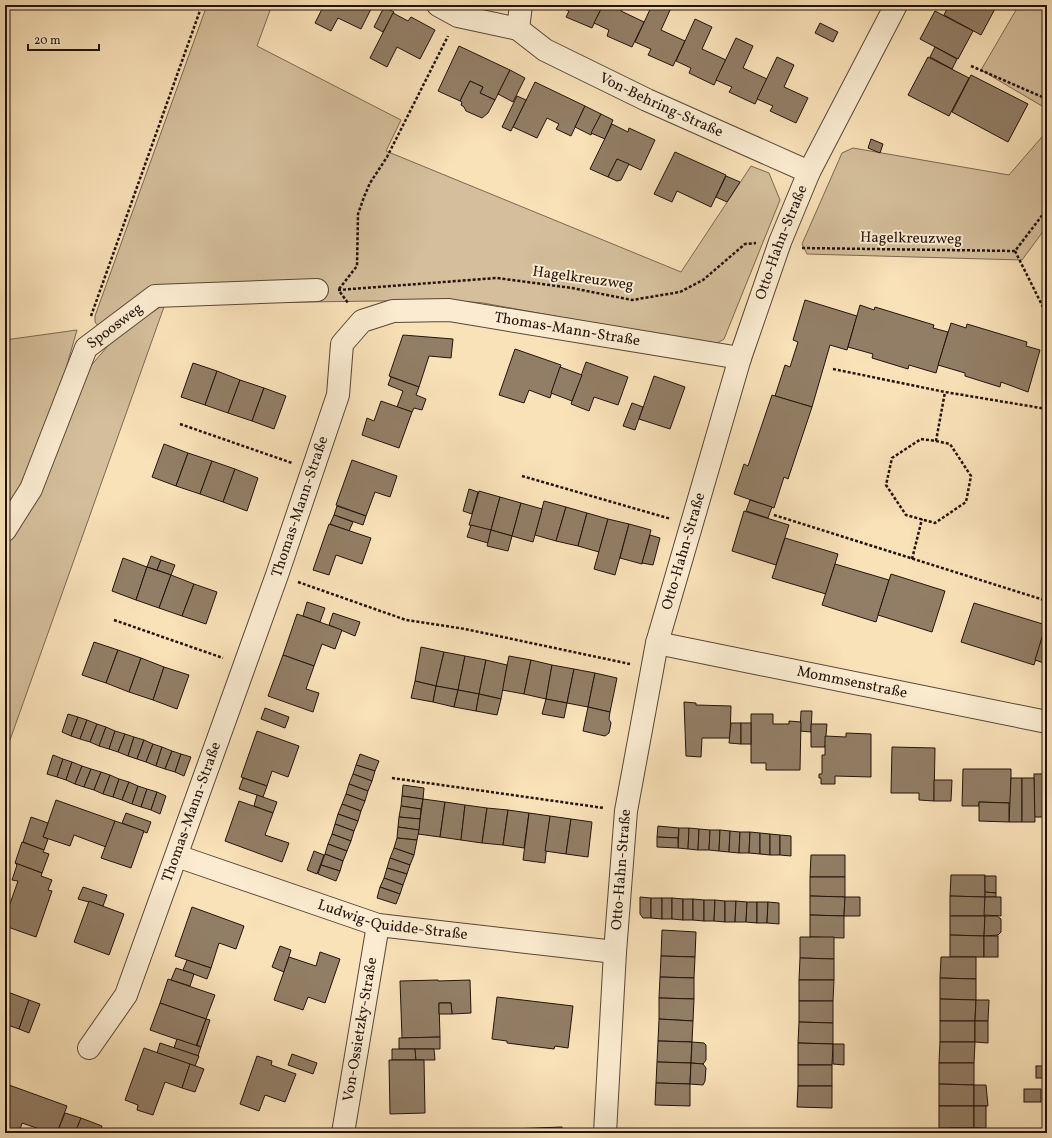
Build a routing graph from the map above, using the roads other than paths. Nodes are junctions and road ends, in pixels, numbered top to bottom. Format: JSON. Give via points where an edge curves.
{"nodes":[{"id":1,"x":438,"y":5,"type":"edge"},
{"id":2,"x":521,"y":5,"type":"edge"},
{"id":3,"x":896,"y":5,"type":"edge"},
{"id":4,"x":518,"y":29,"type":"junction"},
{"id":5,"x":809,"y":172,"type":"junction"},
{"id":6,"x":328,"y":290,"type":"road end"},
{"id":7,"x":740,"y":358,"type":"junction"},
{"id":8,"x":5,"y":530,"type":"edge"},
{"id":9,"x":657,"y":644,"type":"junction"},
{"id":10,"x":1047,"y":722,"type":"edge"},
{"id":11,"x":177,"y":856,"type":"junction"},
{"id":12,"x":378,"y":925,"type":"junction"},
{"id":13,"x":616,"y":952,"type":"junction"},
{"id":14,"x":89,"y":1048,"type":"dead end"},
{"id":15,"x":343,"y":1133,"type":"edge"},
{"id":16,"x":605,"y":1133,"type":"edge"}],
"edges":[{"from":1,"to":4,"type":"street","name":"Von-Behring-Straße","via":[[458,16]]},
{"from":2,"to":4,"type":"street"},
{"from":3,"to":5,"type":"street","name":"Otto-Hahn-Straße"},
{"from":4,"to":5,"type":"street","name":"Von-Behring-Straße","via":[[552,53],[647,100]]},
{"from":5,"to":7,"type":"street","name":"Otto-Hahn-Straße","via":[[780,242]]},
{"from":6,"to":8,"type":"street","name":"Spoosweg","via":[[155,296],[86,348],[31,490]]},
{"from":7,"to":9,"type":"street","name":"Otto-Hahn-Straße"},
{"from":7,"to":11,"type":"street","name":"Thomas-Mann-Straße","via":[[449,310],[393,311],[362,321],[342,344],[338,395]]},
{"from":9,"to":10,"type":"street","name":"Mommsenstraße"},
{"from":9,"to":13,"type":"street","name":"Otto-Hahn-Straße","via":[[626,811]]},
{"from":11,"to":12,"type":"street","name":"Ludwig-Quidde-Straße"},
{"from":11,"to":14,"type":"street","name":"Thomas-Mann-Straße","via":[[126,995]]},
{"from":12,"to":13,"type":"street","name":"Ludwig-Quidde-Straße"},
{"from":12,"to":15,"type":"street","name":"Von-Ossietzky-Straße"},
{"from":13,"to":16,"type":"street","name":"Otto-Hahn-Straße"}]}
